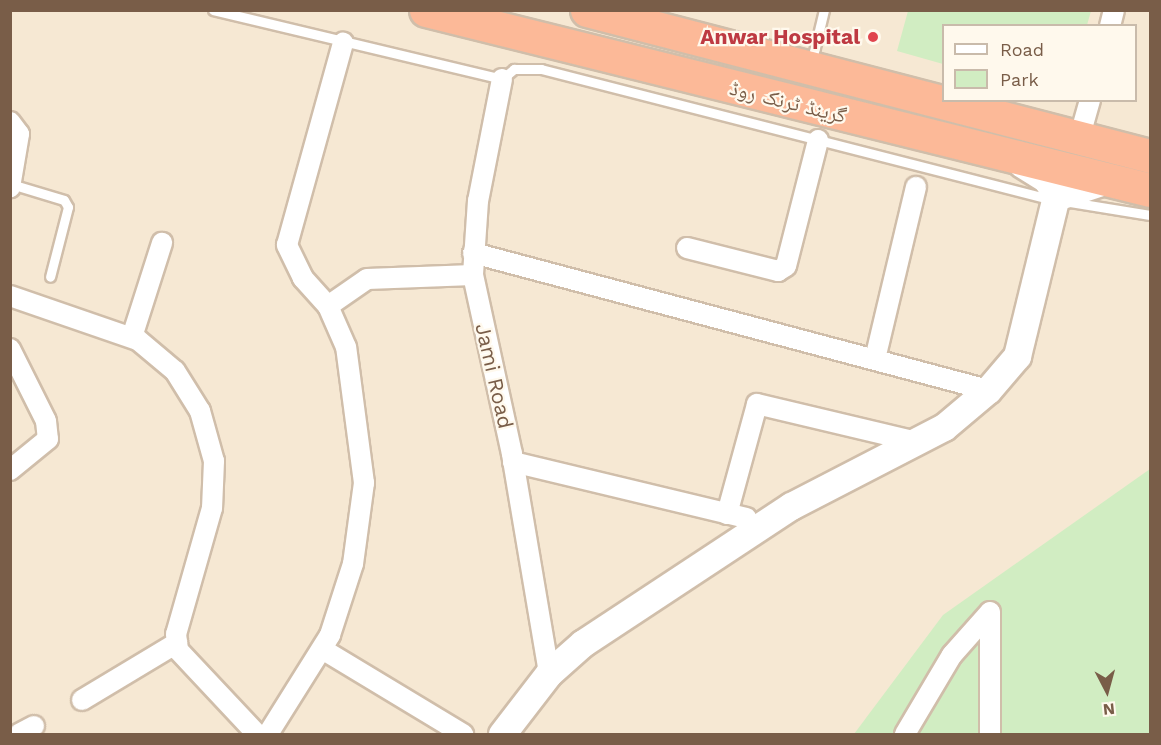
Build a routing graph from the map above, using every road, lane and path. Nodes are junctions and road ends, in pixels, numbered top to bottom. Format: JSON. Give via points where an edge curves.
{"nodes":[{"id":1,"x":213,"y":10,"type":"edge"},
{"id":2,"x":426,"y":10,"type":"edge"},
{"id":3,"x":587,"y":10,"type":"edge"},
{"id":4,"x":824,"y":10,"type":"edge"},
{"id":5,"x":638,"y":17,"type":"edge"},
{"id":6,"x":343,"y":43,"type":"junction"},
{"id":7,"x":810,"y":68,"type":"junction"},
{"id":8,"x":502,"y":79,"type":"junction"},
{"id":9,"x":1089,"y":102,"type":"edge"},
{"id":10,"x":10,"y":122,"type":"edge"},
{"id":11,"x":1079,"y":138,"type":"junction"},
{"id":12,"x":818,"y":140,"type":"junction"},
{"id":13,"x":996,"y":153,"type":"junction"},
{"id":14,"x":1150,"y":156,"type":"edge"},
{"id":15,"x":1063,"y":168,"type":"junction"},
{"id":16,"x":1117,"y":181,"type":"junction"},
{"id":17,"x":11,"y":186,"type":"edge"},
{"id":18,"x":916,"y":187,"type":"dead end"},
{"id":19,"x":1150,"y":190,"type":"edge"},
{"id":20,"x":1057,"y":201,"type":"junction"},
{"id":21,"x":1150,"y":215,"type":"edge"},
{"id":22,"x":162,"y":243,"type":"dead end"},
{"id":23,"x":687,"y":248,"type":"dead end"},
{"id":24,"x":473,"y":253,"type":"junction"},
{"id":25,"x":473,"y":275,"type":"junction"},
{"id":26,"x":50,"y":277,"type":"dead end"},
{"id":27,"x":10,"y":296,"type":"edge"},
{"id":28,"x":328,"y":306,"type":"junction"},
{"id":29,"x":132,"y":337,"type":"junction"},
{"id":30,"x":10,"y":349,"type":"edge"},
{"id":31,"x":875,"y":359,"type":"junction"},
{"id":32,"x":988,"y":390,"type":"junction"},
{"id":33,"x":916,"y":441,"type":"junction"},
{"id":34,"x":513,"y":462,"type":"junction"},
{"id":35,"x":10,"y":470,"type":"edge"},
{"id":36,"x":177,"y":644,"type":"junction"},
{"id":37,"x":322,"y":649,"type":"junction"},
{"id":38,"x":549,"y":673,"type":"junction"},
{"id":39,"x":82,"y":700,"type":"dead end"},
{"id":40,"x":257,"y":735,"type":"edge"},
{"id":41,"x":268,"y":735,"type":"edge"},
{"id":42,"x":463,"y":735,"type":"edge"},
{"id":43,"x":502,"y":735,"type":"edge"},
{"id":44,"x":906,"y":735,"type":"edge"},
{"id":45,"x":990,"y":735,"type":"edge"}],
"edges":[{"from":1,"to":6,"type":"lane"},
{"from":2,"to":13,"type":"highway","name":"گرینڈ ٹرنک روڈ"},
{"from":3,"to":5,"type":"highway","name":"گرینڈ ٹرنک روڈ"},
{"from":4,"to":7,"type":"lane"},
{"from":5,"to":7,"type":"highway","name":"گرینڈ ٹرنک روڈ"},
{"from":6,"to":8,"type":"lane"},
{"from":6,"to":28,"type":"street","via":[[287,245],[303,278]]},
{"from":7,"to":11,"type":"highway","name":"گرینڈ ٹرنک روڈ"},
{"from":8,"to":12,"type":"lane","via":[[514,69],[541,69]]},
{"from":8,"to":24,"type":"street","name":"Jami Road"},
{"from":9,"to":11,"type":"street"},
{"from":10,"to":17,"type":"street","via":[[19,134]]},
{"from":11,"to":14,"type":"highway","name":"گرینڈ ٹرنک روڈ"},
{"from":12,"to":20,"type":"lane"},
{"from":12,"to":23,"type":"street","via":[[786,266],[778,272]]},
{"from":13,"to":15,"type":"highway","name":"گرینڈ ٹرنک روڈ"},
{"from":13,"to":20,"type":"street","via":[[1044,182]]},
{"from":15,"to":16,"type":"highway","name":"گرینڈ ٹرنک روڈ"},
{"from":15,"to":20,"type":"street"},
{"from":16,"to":19,"type":"highway","name":"گرینڈ ٹرنک روڈ"},
{"from":16,"to":20,"type":"street"},
{"from":17,"to":26,"type":"lane","via":[[64,200],[68,207]]},
{"from":18,"to":31,"type":"street"},
{"from":20,"to":21,"type":"lane"},
{"from":20,"to":32,"type":"street","via":[[1017,356]]},
{"from":22,"to":29,"type":"street"},
{"from":24,"to":25,"type":"street","name":"Jami Road"},
{"from":24,"to":31,"type":"street"},
{"from":25,"to":28,"type":"street","via":[[366,279]]},
{"from":25,"to":34,"type":"street","name":"Jami Road"},
{"from":27,"to":29,"type":"street"},
{"from":28,"to":37,"type":"street","via":[[346,346],[364,483],[353,564]]},
{"from":29,"to":36,"type":"street","via":[[175,372],[200,411],[214,461],[212,508]]},
{"from":30,"to":35,"type":"street","via":[[46,421],[48,439]]},
{"from":31,"to":32,"type":"street"},
{"from":32,"to":33,"type":"street","via":[[944,427]]},
{"from":33,"to":34,"type":"street","via":[[757,404],[736,516]]},
{"from":33,"to":38,"type":"street","via":[[791,506],[583,643]]},
{"from":34,"to":38,"type":"street","name":"Jami Road"},
{"from":36,"to":39,"type":"street"},
{"from":36,"to":40,"type":"street"},
{"from":37,"to":41,"type":"street"},
{"from":37,"to":42,"type":"street"},
{"from":38,"to":43,"type":"street"},
{"from":44,"to":45,"type":"street","via":[[952,655],[990,612]]}]}
